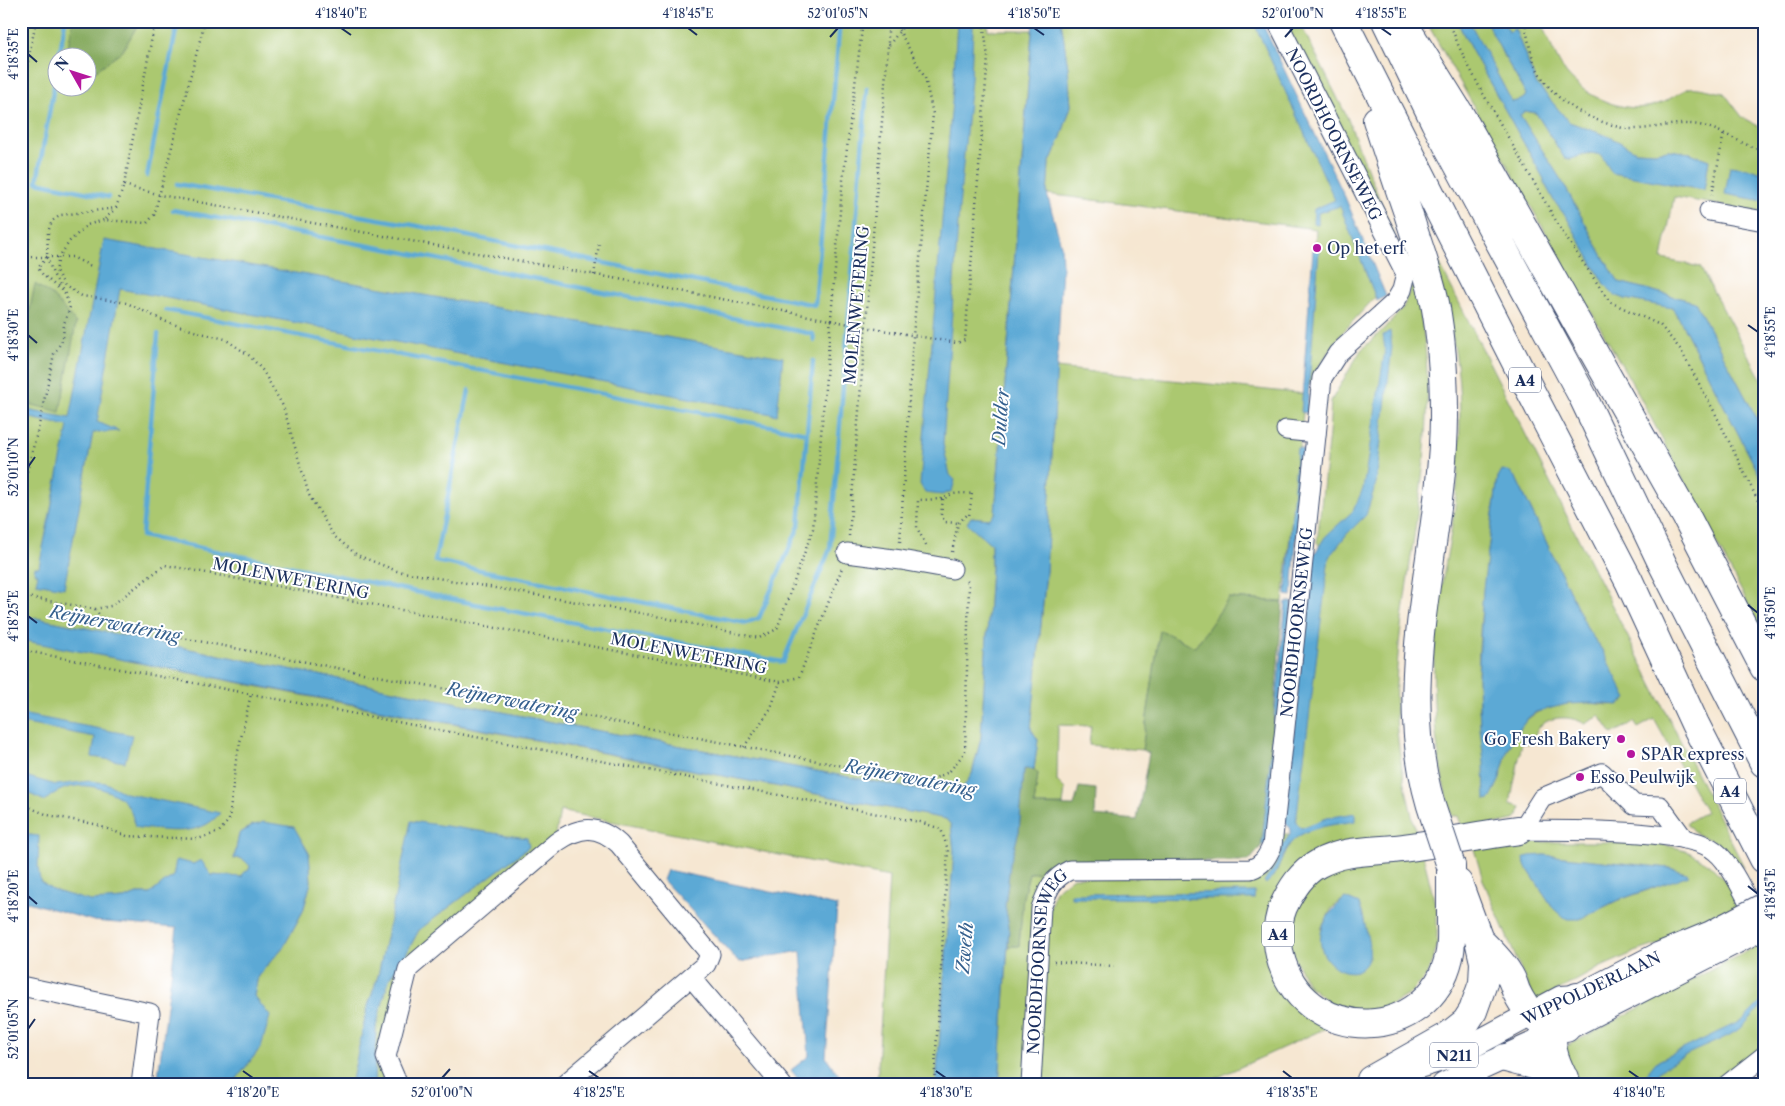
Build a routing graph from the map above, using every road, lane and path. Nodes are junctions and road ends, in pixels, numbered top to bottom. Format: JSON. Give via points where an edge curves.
{"nodes":[{"id":1,"x":36,"y":21,"type":"edge"},
{"id":2,"x":155,"y":21,"type":"edge"},
{"id":3,"x":205,"y":21,"type":"edge"},
{"id":4,"x":863,"y":21,"type":"edge"},
{"id":5,"x":888,"y":21,"type":"edge"},
{"id":6,"x":894,"y":21,"type":"edge"},
{"id":7,"x":907,"y":21,"type":"edge"},
{"id":8,"x":983,"y":21,"type":"edge"},
{"id":9,"x":1278,"y":21,"type":"edge"},
{"id":10,"x":1386,"y":21,"type":"edge"},
{"id":11,"x":1402,"y":21,"type":"edge"},
{"id":12,"x":1449,"y":21,"type":"edge"},
{"id":13,"x":1525,"y":21,"type":"edge"},
{"id":14,"x":1347,"y":29,"type":"edge"},
{"id":15,"x":900,"y":32,"type":"junction"},
{"id":16,"x":888,"y":46,"type":"junction"},
{"id":17,"x":21,"y":96,"type":"edge"},
{"id":18,"x":1724,"y":132,"type":"junction"},
{"id":19,"x":1764,"y":151,"type":"edge"},
{"id":20,"x":124,"y":185,"type":"junction"},
{"id":21,"x":160,"y":195,"type":"junction"},
{"id":22,"x":116,"y":208,"type":"junction"},
{"id":23,"x":1709,"y":211,"type":"joint"},
{"id":24,"x":104,"y":220,"type":"junction"},
{"id":25,"x":1764,"y":221,"type":"edge"},
{"id":26,"x":599,"y":244,"type":"dead end"},
{"id":27,"x":21,"y":257,"type":"edge"},
{"id":28,"x":47,"y":257,"type":"junction"},
{"id":29,"x":58,"y":257,"type":"junction"},
{"id":30,"x":92,"y":267,"type":"dead end"},
{"id":31,"x":594,"y":275,"type":"junction"},
{"id":32,"x":65,"y":294,"type":"junction"},
{"id":33,"x":830,"y":320,"type":"junction"},
{"id":34,"x":866,"y":327,"type":"junction"},
{"id":35,"x":913,"y":336,"type":"junction"},
{"id":36,"x":1286,"y":430,"type":"dead end"},
{"id":37,"x":1316,"y":433,"type":"junction"},
{"id":38,"x":21,"y":484,"type":"edge"},
{"id":39,"x":943,"y":499,"type":"junction"},
{"id":40,"x":1764,"y":513,"type":"edge"},
{"id":41,"x":958,"y":523,"type":"junction"},
{"id":42,"x":926,"y":545,"type":"dead end"},
{"id":43,"x":848,"y":553,"type":"junction"},
{"id":44,"x":901,"y":560,"type":"junction"},
{"id":45,"x":950,"y":569,"type":"junction"},
{"id":46,"x":21,"y":596,"type":"edge"},
{"id":47,"x":95,"y":610,"type":"junction"},
{"id":48,"x":21,"y":650,"type":"edge"},
{"id":49,"x":1764,"y":667,"type":"edge"},
{"id":50,"x":780,"y":682,"type":"junction"},
{"id":51,"x":251,"y":694,"type":"junction"},
{"id":52,"x":744,"y":747,"type":"junction"},
{"id":53,"x":1764,"y":763,"type":"edge"},
{"id":54,"x":21,"y":804,"type":"edge"},
{"id":55,"x":1519,"y":830,"type":"junction"},
{"id":56,"x":1684,"y":839,"type":"junction"},
{"id":57,"x":1764,"y":859,"type":"edge"},
{"id":58,"x":1452,"y":866,"type":"junction"},
{"id":59,"x":1764,"y":905,"type":"edge"},
{"id":60,"x":1764,"y":927,"type":"edge"},
{"id":61,"x":1764,"y":932,"type":"edge"},
{"id":62,"x":1731,"y":934,"type":"junction"},
{"id":63,"x":1479,"y":940,"type":"junction"},
{"id":64,"x":1037,"y":961,"type":"junction"},
{"id":65,"x":1114,"y":966,"type":"dead end"},
{"id":66,"x":691,"y":976,"type":"junction"},
{"id":67,"x":21,"y":986,"type":"edge"},
{"id":68,"x":1577,"y":997,"type":"junction"},
{"id":69,"x":1531,"y":1015,"type":"junction"},
{"id":70,"x":1559,"y":1030,"type":"junction"},
{"id":71,"x":1764,"y":1056,"type":"edge"},
{"id":72,"x":1505,"y":1058,"type":"junction"},
{"id":73,"x":1365,"y":1082,"type":"edge"},
{"id":74,"x":1565,"y":1082,"type":"edge"},
{"id":75,"x":141,"y":1085,"type":"edge"},
{"id":76,"x":398,"y":1085,"type":"edge"},
{"id":77,"x":564,"y":1085,"type":"edge"},
{"id":78,"x":782,"y":1085,"type":"edge"},
{"id":79,"x":934,"y":1085,"type":"edge"},
{"id":80,"x":1031,"y":1085,"type":"edge"},
{"id":81,"x":1444,"y":1085,"type":"edge"},
{"id":82,"x":1727,"y":1085,"type":"edge"}],
"edges":[{"from":1,"to":17,"type":"path"},
{"from":2,"to":20,"type":"path"},
{"from":3,"to":21,"type":"path"},
{"from":4,"to":33,"type":"path","via":[[842,188]]},
{"from":5,"to":16,"type":"path","name":"MOLENWETERING"},
{"from":6,"to":15,"type":"path"},
{"from":7,"to":15,"type":"path"},
{"from":8,"to":35,"type":"path","via":[[988,57],[964,340],[957,343]]},
{"from":9,"to":37,"type":"street","name":"NOORDHOORNSEWEG","via":[[1406,274],[1395,302],[1338,353],[1322,378]]},
{"from":10,"to":53,"type":"highway","number":"A4","via":[[1436,122],[1583,397],[1663,565]]},
{"from":11,"to":49,"type":"highway","via":[[1464,121],[1687,518]]},
{"from":12,"to":40,"type":"path","via":[[1481,90],[1563,233],[1610,302],[1660,325],[1680,349]]},
{"from":13,"to":18,"type":"path","via":[[1530,48],[1541,76],[1571,108],[1628,129],[1689,124]]},
{"from":14,"to":57,"type":"highway","number":"A4","via":[[1630,581],[1695,724]]},
{"from":14,"to":58,"type":"highway","number":"A4","bridge":true,"via":[[1435,303],[1444,416],[1441,480],[1421,622],[1416,712],[1429,798]]},
{"from":15,"to":16,"type":"path"},
{"from":15,"to":35,"type":"path","via":[[925,78],[933,114]]},
{"from":16,"to":34,"type":"path","name":"MOLENWETERING"},
{"from":18,"to":19,"type":"path"},
{"from":18,"to":23,"type":"path"},
{"from":20,"to":21,"type":"path"},
{"from":20,"to":22,"type":"path"},
{"from":21,"to":24,"type":"path","via":[[148,223]]},
{"from":21,"to":31,"type":"path"},
{"from":22,"to":24,"type":"path"},
{"from":22,"to":28,"type":"path","via":[[61,215],[52,220]]},
{"from":23,"to":25,"type":"street"},
{"from":24,"to":29,"type":"path","via":[[87,225]]},
{"from":26,"to":31,"type":"path"},
{"from":27,"to":28,"type":"path"},
{"from":28,"to":29,"type":"path"},
{"from":28,"to":32,"type":"path"},
{"from":28,"to":32,"type":"path","via":[[38,268]]},
{"from":29,"to":30,"type":"path","via":[[72,257]]},
{"from":29,"to":33,"type":"path","via":[[56,271],[65,286],[82,296],[127,303],[164,321],[225,339],[250,356],[283,406],[309,495],[334,536],[357,555],[397,571],[651,615],[759,638],[777,629],[813,529]]},
{"from":31,"to":33,"type":"path"},
{"from":32,"to":38,"type":"path","via":[[70,307],[63,339],[54,354],[39,425]]},
{"from":33,"to":34,"type":"path"},
{"from":34,"to":35,"type":"path"},
{"from":34,"to":43,"type":"path","name":"MOLENWETERING"},
{"from":35,"to":44,"type":"path"},
{"from":36,"to":37,"type":"street"},
{"from":37,"to":64,"type":"street","name":"NOORDHOORNSEWEG","via":[[1272,846],[1265,860],[1251,869],[1070,870],[1058,876],[1041,908]]},
{"from":39,"to":41,"type":"path","via":[[941,515],[945,522]]},
{"from":39,"to":41,"type":"path","via":[[952,494],[973,494],[969,516]]},
{"from":39,"to":42,"type":"path","via":[[918,500],[917,528]]},
{"from":41,"to":45,"type":"path"},
{"from":43,"to":44,"type":"street"},
{"from":43,"to":50,"type":"path","name":"MOLENWETERING","via":[[799,677]]},
{"from":44,"to":45,"type":"street"},
{"from":45,"to":52,"type":"path","via":[[970,583],[965,752],[949,772],[926,782]]},
{"from":46,"to":47,"type":"path"},
{"from":47,"to":50,"type":"path","name":"MOLENWETERING","via":[[111,606],[165,565]]},
{"from":47,"to":52,"type":"path","via":[[105,623]]},
{"from":48,"to":51,"type":"path"},
{"from":50,"to":52,"type":"path","via":[[771,708]]},
{"from":51,"to":54,"type":"path","via":[[236,760],[229,820],[219,832],[198,839],[127,836],[94,824],[48,815]]},
{"from":51,"to":79,"type":"path","via":[[941,828],[948,850]]},
{"from":55,"to":56,"type":"street","number":"A4","via":[[1630,833]]},
{"from":55,"to":56,"type":"street","via":[[1542,798],[1602,773],[1634,805],[1660,806]]},
{"from":55,"to":58,"type":"highway","number":"A4","via":[[1402,848],[1352,852],[1331,857],[1306,873],[1290,892],[1278,925],[1280,954],[1287,976],[1298,993],[1329,1016],[1358,1024],[1390,1021],[1413,1010],[1437,984],[1449,957]]},
{"from":56,"to":61,"type":"street","number":"A4","via":[[1700,842],[1725,860]]},
{"from":58,"to":63,"type":"highway","number":"A4"},
{"from":59,"to":62,"type":"main road","name":"WIPPOLDERLAAN","number":"N211","bridge":true},
{"from":60,"to":62,"type":"main road","name":"WIPPOLDERLAAN","number":"N211","bridge":true},
{"from":62,"to":68,"type":"main road","name":"WIPPOLDERLAAN","number":"N211","via":[[1711,933],[1660,954]]},
{"from":62,"to":70,"type":"main road","name":"WIPPOLDERLAAN","number":"N211"},
{"from":63,"to":69,"type":"highway","number":"A4","via":[[1508,972],[1520,1000]]},
{"from":63,"to":73,"type":"highway","number":"A4","via":[[1484,962],[1483,983],[1466,1022],[1447,1037]]},
{"from":64,"to":65,"type":"path"},
{"from":64,"to":80,"type":"street","name":"NOORDHOORNSEWEG"},
{"from":66,"to":76,"type":"street","via":[[706,964],[710,954],[708,950],[612,837],[598,830],[575,831],[556,842],[408,969],[386,1057]]},
{"from":66,"to":77,"type":"street"},
{"from":66,"to":78,"type":"street"},
{"from":67,"to":75,"type":"street","via":[[150,1012]]},
{"from":68,"to":69,"type":"main road","name":"WIPPOLDERLAAN","number":"N211","via":[[1561,998]]},
{"from":68,"to":70,"type":"highway"},
{"from":69,"to":70,"type":"highway","number":"A4"},
{"from":69,"to":73,"type":"main road","name":"WIPPOLDERLAAN","number":"N211","via":[[1455,1055]]},
{"from":70,"to":72,"type":"main road","name":"WIPPOLDERLAAN","number":"N211"},
{"from":70,"to":74,"type":"highway","via":[[1553,1047]]},
{"from":71,"to":82,"type":"street"},
{"from":72,"to":74,"type":"highway","via":[[1555,1073]]},
{"from":72,"to":81,"type":"main road","name":"WIPPOLDERLAAN","number":"N211"}]}
